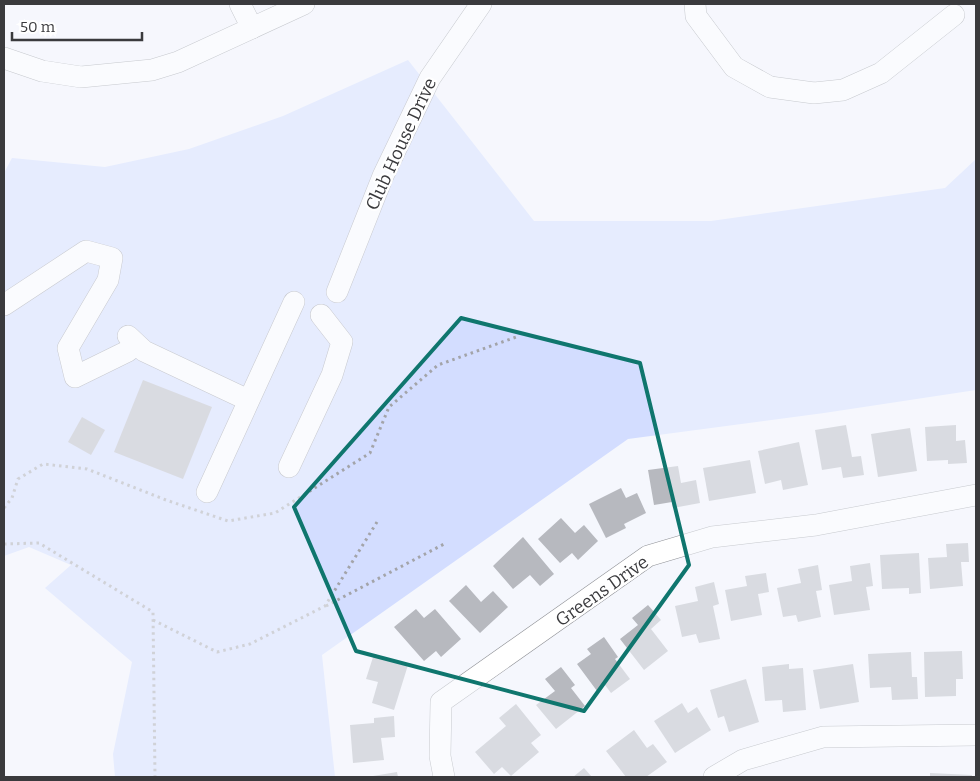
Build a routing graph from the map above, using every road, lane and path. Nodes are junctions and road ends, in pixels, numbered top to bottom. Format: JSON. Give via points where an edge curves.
{"nodes":[{"id":1,"x":240,"y":4,"type":"edge"},
{"id":2,"x":304,"y":4,"type":"edge"},
{"id":3,"x":480,"y":4,"type":"edge"},
{"id":4,"x":695,"y":4,"type":"edge"},
{"id":5,"x":954,"y":15,"type":"dead end"},
{"id":6,"x":252,"y":28,"type":"junction"},
{"id":7,"x":4,"y":58,"type":"edge"},
{"id":8,"x":337,"y":292,"type":"dead end"},
{"id":9,"x":294,"y":302,"type":"dead end"},
{"id":10,"x":4,"y":304,"type":"edge"},
{"id":11,"x":321,"y":315,"type":"dead end"},
{"id":12,"x":248,"y":400,"type":"junction"},
{"id":13,"x":288,"y":467,"type":"dead end"},
{"id":14,"x":87,"y":469,"type":"dead end"},
{"id":15,"x":207,"y":492,"type":"dead end"},
{"id":16,"x":976,"y":495,"type":"edge"},
{"id":17,"x":4,"y":508,"type":"edge"},
{"id":18,"x":377,"y":522,"type":"dead end"},
{"id":19,"x":446,"y":543,"type":"dead end"},
{"id":20,"x":4,"y":544,"type":"edge"},
{"id":21,"x":325,"y":606,"type":"junction"},
{"id":22,"x":153,"y":620,"type":"junction"},
{"id":23,"x":976,"y":735,"type":"edge"},
{"id":24,"x":155,"y":777,"type":"edge"},
{"id":25,"x":444,"y":777,"type":"edge"},
{"id":26,"x":714,"y":777,"type":"edge"}],
"edges":[{"from":1,"to":6,"type":"street"},
{"from":2,"to":6,"type":"street"},
{"from":3,"to":8,"type":"street","name":"Club House Drive","via":[[430,78],[383,176]]},
{"from":4,"to":5,"type":"street","via":[[696,16],[734,67],[770,87],[814,93],[843,90],[881,73]]},
{"from":6,"to":7,"type":"street","via":[[178,62],[128,73],[81,77],[42,70]]},
{"from":9,"to":12,"type":"street"},
{"from":10,"to":12,"type":"street","via":[[86,251],[112,258],[108,280],[68,348],[75,377],[128,343]]},
{"from":11,"to":13,"type":"street","via":[[342,342],[332,376]]},
{"from":12,"to":15,"type":"street"},
{"from":14,"to":17,"type":"path","via":[[43,464],[18,479],[12,498]]},
{"from":16,"to":25,"type":"street","name":"Greens Drive","via":[[816,525],[712,537],[648,556],[441,702],[440,756]]},
{"from":18,"to":21,"type":"path"},
{"from":19,"to":21,"type":"path"},
{"from":20,"to":22,"type":"path","via":[[39,543],[153,612]]},
{"from":21,"to":22,"type":"path","via":[[250,644],[217,652]]},
{"from":22,"to":24,"type":"path"},
{"from":23,"to":26,"type":"street","via":[[822,737],[744,760]]}]}
